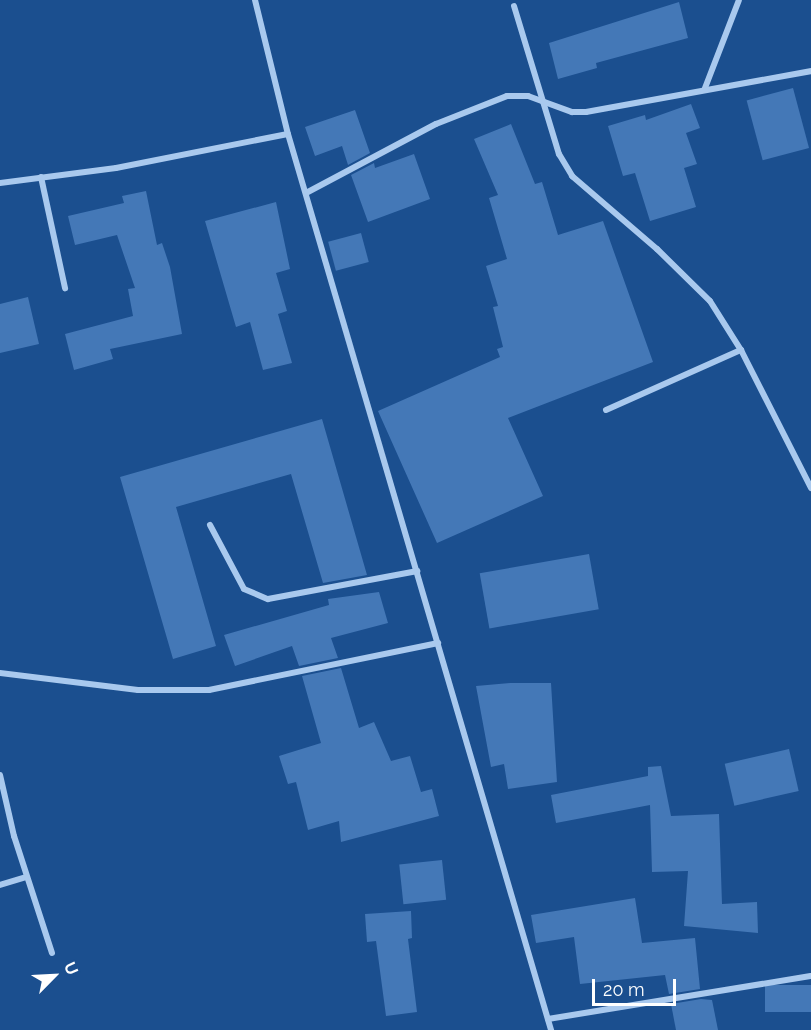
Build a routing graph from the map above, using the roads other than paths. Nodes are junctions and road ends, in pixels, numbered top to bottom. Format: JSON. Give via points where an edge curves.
{"nodes":[{"id":1,"x":255,"y":0,"type":"edge"},
{"id":2,"x":739,"y":0,"type":"edge"},
{"id":3,"x":514,"y":6,"type":"dead end"},
{"id":4,"x":811,"y":71,"type":"edge"},
{"id":5,"x":705,"y":88,"type":"junction"},
{"id":6,"x":545,"y":102,"type":"junction"},
{"id":7,"x":288,"y":134,"type":"junction"},
{"id":8,"x":41,"y":177,"type":"junction"},
{"id":9,"x":0,"y":183,"type":"edge"},
{"id":10,"x":306,"y":193,"type":"junction"},
{"id":11,"x":65,"y":288,"type":"dead end"},
{"id":12,"x":741,"y":350,"type":"junction"},
{"id":13,"x":606,"y":410,"type":"dead end"},
{"id":14,"x":811,"y":488,"type":"edge"},
{"id":15,"x":210,"y":525,"type":"dead end"},
{"id":16,"x":417,"y":571,"type":"junction"},
{"id":17,"x":438,"y":643,"type":"junction"},
{"id":18,"x":0,"y":673,"type":"edge"},
{"id":19,"x":0,"y":775,"type":"edge"},
{"id":20,"x":27,"y":877,"type":"junction"},
{"id":21,"x":0,"y":885,"type":"edge"},
{"id":22,"x":52,"y":953,"type":"dead end"},
{"id":23,"x":811,"y":976,"type":"edge"},
{"id":24,"x":548,"y":1019,"type":"junction"},
{"id":25,"x":551,"y":1030,"type":"edge"}],
"edges":[{"from":1,"to":7,"type":"street"},
{"from":2,"to":5,"type":"street"},
{"from":3,"to":6,"type":"street"},
{"from":4,"to":5,"type":"street"},
{"from":5,"to":6,"type":"street","via":[[586,112],[572,112]]},
{"from":6,"to":10,"type":"street","via":[[528,96],[507,96],[489,102],[436,124]]},
{"from":6,"to":12,"type":"street","via":[[559,154],[572,176],[657,249],[710,302]]},
{"from":7,"to":8,"type":"street","via":[[195,154]]},
{"from":7,"to":10,"type":"street"},
{"from":8,"to":9,"type":"street"},
{"from":8,"to":11,"type":"street"},
{"from":10,"to":16,"type":"street"},
{"from":12,"to":13,"type":"street"},
{"from":12,"to":14,"type":"street"},
{"from":15,"to":16,"type":"street","via":[[244,589],[268,599]]},
{"from":16,"to":17,"type":"street"},
{"from":17,"to":18,"type":"street","via":[[209,690],[138,690]]},
{"from":17,"to":24,"type":"street"},
{"from":19,"to":20,"type":"street"},
{"from":20,"to":21,"type":"street"},
{"from":20,"to":22,"type":"street"},
{"from":23,"to":24,"type":"street"},
{"from":24,"to":25,"type":"street"}]}
